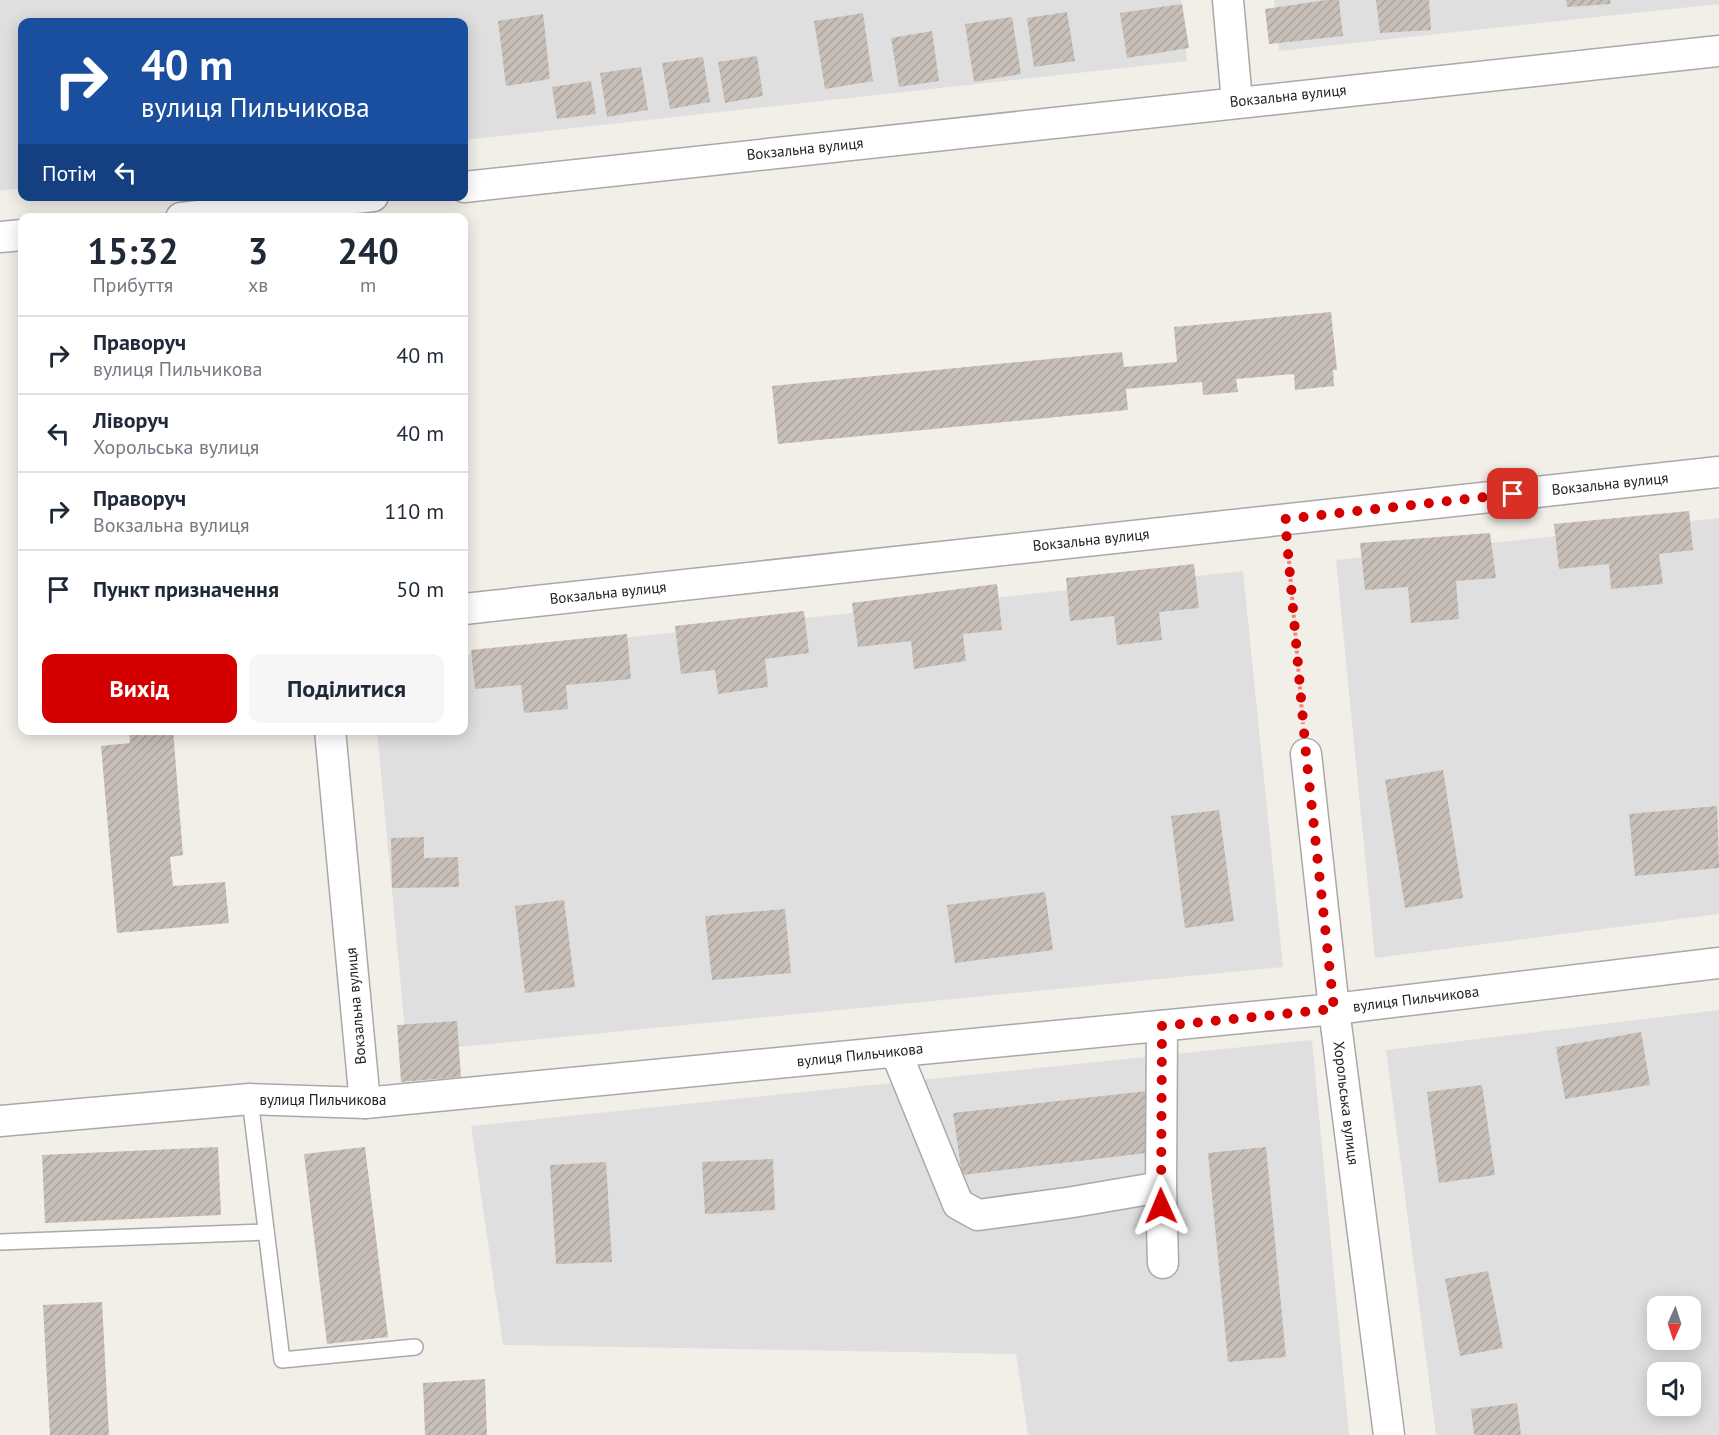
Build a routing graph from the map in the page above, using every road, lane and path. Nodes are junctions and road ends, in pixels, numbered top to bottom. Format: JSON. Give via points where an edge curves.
{"nodes":[{"id":1,"x":1227,"y":0,"type":"edge"},
{"id":2,"x":1719,"y":51,"type":"edge"},
{"id":3,"x":1237,"y":102,"type":"junction"},
{"id":4,"x":468,"y":187,"type":"edge"},
{"id":5,"x":330,"y":201,"type":"edge"},
{"id":6,"x":225,"y":213,"type":"edge"},
{"id":7,"x":18,"y":235,"type":"edge"},
{"id":8,"x":0,"y":237,"type":"edge"},
{"id":9,"x":1719,"y":472,"type":"edge"},
{"id":10,"x":1285,"y":519,"type":"junction"},
{"id":11,"x":468,"y":609,"type":"edge"},
{"id":12,"x":330,"y":735,"type":"edge"},
{"id":13,"x":1306,"y":754,"type":"joint"},
{"id":14,"x":1719,"y":963,"type":"edge"},
{"id":15,"x":1334,"y":1009,"type":"junction"},
{"id":16,"x":1162,"y":1026,"type":"junction"},
{"id":17,"x":896,"y":1052,"type":"junction"},
{"id":18,"x":250,"y":1099,"type":"junction"},
{"id":19,"x":365,"y":1103,"type":"junction"},
{"id":20,"x":0,"y":1121,"type":"edge"},
{"id":21,"x":1161,"y":1187,"type":"junction"},
{"id":22,"x":266,"y":1232,"type":"junction"},
{"id":23,"x":0,"y":1242,"type":"edge"},
{"id":24,"x":1163,"y":1263,"type":"dead end"},
{"id":25,"x":415,"y":1347,"type":"dead end"},
{"id":26,"x":1389,"y":1435,"type":"edge"}],
"edges":[{"from":1,"to":3,"type":"street"},
{"from":2,"to":3,"type":"street","name":"Вокзальна вулиця"},
{"from":3,"to":4,"type":"street","name":"Вокзальна вулиця"},
{"from":5,"to":6,"type":"street"},
{"from":7,"to":8,"type":"street"},
{"from":9,"to":10,"type":"street","name":"Вокзальна вулиця"},
{"from":10,"to":11,"type":"street","name":"Вокзальна вулиця"},
{"from":10,"to":13,"type":"path"},
{"from":12,"to":19,"type":"street","name":"Вокзальна вулиця"},
{"from":13,"to":15,"type":"street","name":"Хорольська вулиця"},
{"from":14,"to":15,"type":"street","name":"вулиця Пильчикова"},
{"from":15,"to":16,"type":"street","name":"вулиця Пильчикова"},
{"from":15,"to":26,"type":"street","name":"Хорольська вулиця"},
{"from":16,"to":17,"type":"street","name":"вулиця Пильчикова"},
{"from":16,"to":21,"type":"street"},
{"from":17,"to":19,"type":"street","name":"вулиця Пильчикова"},
{"from":17,"to":21,"type":"street","via":[[958,1204],[978,1215]]},
{"from":18,"to":19,"type":"street","name":"вулиця Пильчикова"},
{"from":18,"to":20,"type":"street","name":"вулиця Пильчикова"},
{"from":18,"to":22,"type":"lane"},
{"from":21,"to":24,"type":"street"},
{"from":22,"to":23,"type":"lane"},
{"from":22,"to":25,"type":"lane","via":[[282,1360]]}]}
